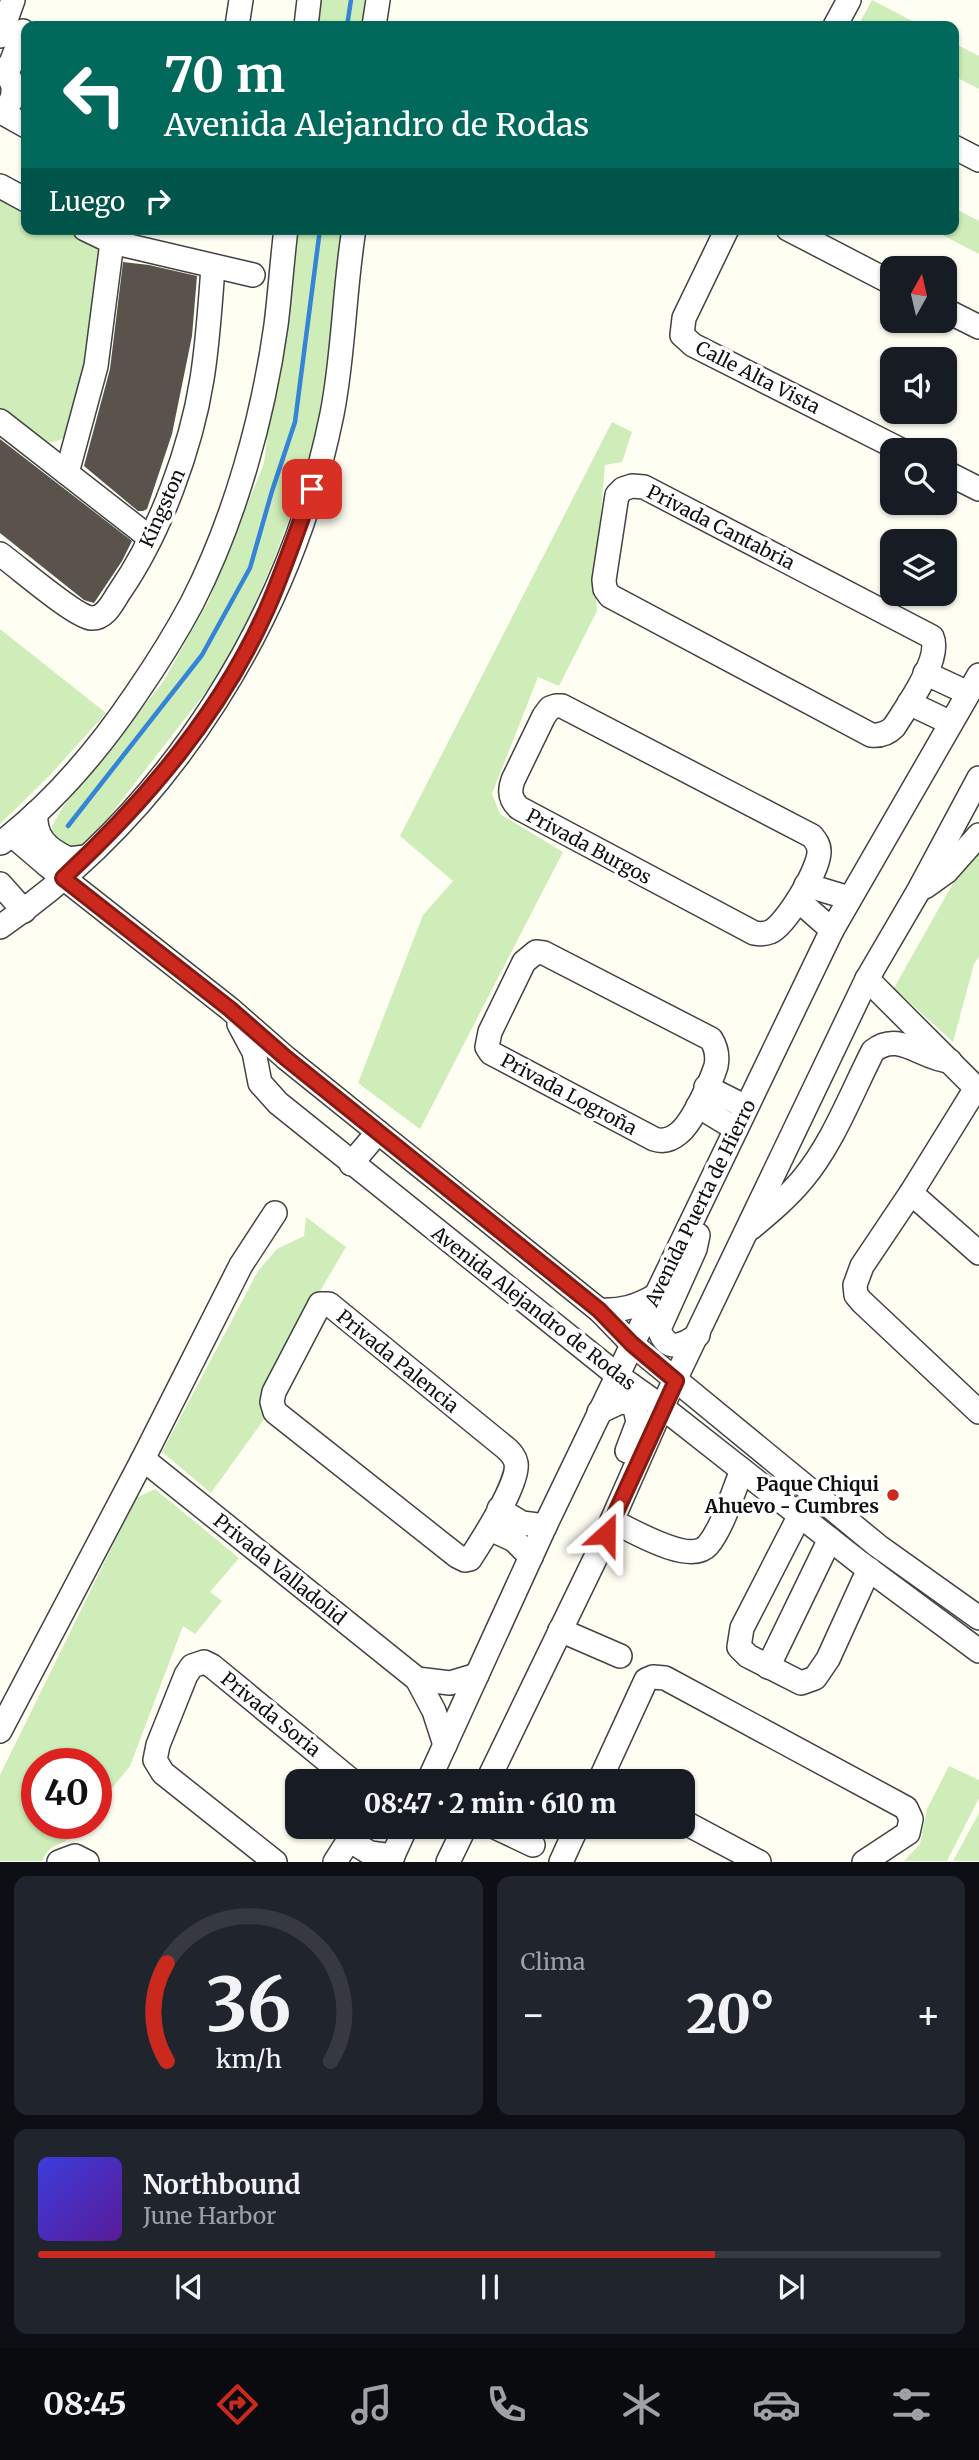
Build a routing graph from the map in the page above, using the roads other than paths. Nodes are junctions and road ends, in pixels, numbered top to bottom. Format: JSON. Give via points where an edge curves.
{"nodes":[{"id":1,"x":13,"y":0,"type":"edge"},
{"id":2,"x":241,"y":0,"type":"edge"},
{"id":3,"x":309,"y":0,"type":"edge"},
{"id":4,"x":378,"y":0,"type":"edge"},
{"id":5,"x":849,"y":0,"type":"edge"},
{"id":6,"x":238,"y":21,"type":"edge"},
{"id":7,"x":307,"y":21,"type":"edge"},
{"id":8,"x":375,"y":21,"type":"edge"},
{"id":9,"x":838,"y":21,"type":"edge"},
{"id":10,"x":11,"y":29,"type":"edge"},
{"id":11,"x":12,"y":82,"type":"edge"},
{"id":12,"x":1,"y":112,"type":"edge"},
{"id":13,"x":21,"y":123,"type":"edge"},
{"id":14,"x":959,"y":150,"type":"edge"},
{"id":15,"x":979,"y":160,"type":"edge"},
{"id":16,"x":0,"y":186,"type":"edge"},
{"id":17,"x":21,"y":197,"type":"edge"},
{"id":18,"x":97,"y":235,"type":"edge"},
{"id":19,"x":285,"y":235,"type":"edge"},
{"id":20,"x":353,"y":235,"type":"edge"},
{"id":21,"x":724,"y":235,"type":"edge"},
{"id":22,"x":800,"y":235,"type":"edge"},
{"id":23,"x":112,"y":242,"type":"junction"},
{"id":24,"x":213,"y":268,"type":"junction"},
{"id":25,"x":253,"y":275,"type":"dead end"},
{"id":26,"x":880,"y":277,"type":"edge"},
{"id":27,"x":957,"y":316,"type":"edge"},
{"id":28,"x":979,"y":327,"type":"edge"},
{"id":29,"x":0,"y":421,"type":"edge"},
{"id":30,"x":880,"y":439,"type":"edge"},
{"id":31,"x":67,"y":473,"type":"junction"},
{"id":32,"x":957,"y":478,"type":"edge"},
{"id":33,"x":979,"y":489,"type":"edge"},
{"id":34,"x":150,"y":538,"type":"junction"},
{"id":35,"x":0,"y":554,"type":"edge"},
{"id":36,"x":925,"y":673,"type":"junction"},
{"id":37,"x":973,"y":684,"type":"edge"},
{"id":38,"x":909,"y":703,"type":"junction"},
{"id":39,"x":951,"y":723,"type":"junction"},
{"id":40,"x":979,"y":778,"type":"edge"},
{"id":41,"x":36,"y":813,"type":"junction"},
{"id":42,"x":979,"y":835,"type":"edge"},
{"id":43,"x":6,"y":839,"type":"edge"},
{"id":44,"x":85,"y":858,"type":"junction"},
{"id":45,"x":63,"y":878,"type":"junction"},
{"id":46,"x":0,"y":884,"type":"edge"},
{"id":47,"x":919,"y":890,"type":"junction"},
{"id":48,"x":802,"y":893,"type":"junction"},
{"id":49,"x":849,"y":898,"type":"junction"},
{"id":50,"x":24,"y":911,"type":"junction"},
{"id":51,"x":0,"y":927,"type":"edge"},
{"id":52,"x":832,"y":930,"type":"junction"},
{"id":53,"x":867,"y":979,"type":"junction"},
{"id":54,"x":230,"y":1009,"type":"junction"},
{"id":55,"x":286,"y":1058,"type":"junction"},
{"id":56,"x":950,"y":1061,"type":"junction"},
{"id":57,"x":258,"y":1072,"type":"junction"},
{"id":58,"x":977,"y":1089,"type":"edge"},
{"id":59,"x":702,"y":1097,"type":"junction"},
{"id":60,"x":746,"y":1107,"type":"junction"},
{"id":61,"x":736,"y":1129,"type":"junction"},
{"id":62,"x":378,"y":1132,"type":"junction"},
{"id":63,"x":351,"y":1164,"type":"junction"},
{"id":64,"x":911,"y":1193,"type":"junction"},
{"id":65,"x":697,"y":1210,"type":"junction"},
{"id":66,"x":275,"y":1213,"type":"dead end"},
{"id":67,"x":745,"y":1233,"type":"junction"},
{"id":68,"x":979,"y":1253,"type":"edge"},
{"id":69,"x":655,"y":1296,"type":"junction"},
{"id":70,"x":599,"y":1310,"type":"junction"},
{"id":71,"x":698,"y":1335,"type":"junction"},
{"id":72,"x":632,"y":1344,"type":"junction"},
{"id":73,"x":617,"y":1375,"type":"junction"},
{"id":74,"x":676,"y":1381,"type":"junction"},
{"id":75,"x":662,"y":1407,"type":"junction"},
{"id":76,"x":599,"y":1412,"type":"junction"},
{"id":77,"x":979,"y":1412,"type":"edge"},
{"id":78,"x":143,"y":1459,"type":"junction"},
{"id":79,"x":742,"y":1470,"type":"junction"},
{"id":80,"x":800,"y":1515,"type":"junction"},
{"id":81,"x":495,"y":1519,"type":"junction"},
{"id":82,"x":545,"y":1526,"type":"junction"},
{"id":83,"x":609,"y":1528,"type":"junction"},
{"id":84,"x":830,"y":1539,"type":"junction"},
{"id":85,"x":531,"y":1557,"type":"junction"},
{"id":86,"x":869,"y":1569,"type":"junction"},
{"id":87,"x":979,"y":1618,"type":"edge"},
{"id":88,"x":560,"y":1630,"type":"junction"},
{"id":89,"x":979,"y":1651,"type":"edge"},
{"id":90,"x":620,"y":1656,"type":"dead end"},
{"id":91,"x":768,"y":1667,"type":"junction"},
{"id":92,"x":477,"y":1675,"type":"junction"},
{"id":93,"x":417,"y":1679,"type":"junction"},
{"id":94,"x":0,"y":1731,"type":"edge"},
{"id":95,"x":445,"y":1745,"type":"junction"},
{"id":96,"x":337,"y":1769,"type":"edge"},
{"id":97,"x":434,"y":1769,"type":"edge"},
{"id":98,"x":493,"y":1769,"type":"edge"},
{"id":99,"x":607,"y":1769,"type":"edge"},
{"id":100,"x":695,"y":1828,"type":"edge"},
{"id":101,"x":401,"y":1839,"type":"edge"},
{"id":102,"x":458,"y":1839,"type":"edge"},
{"id":103,"x":522,"y":1839,"type":"edge"},
{"id":104,"x":572,"y":1839,"type":"edge"},
{"id":105,"x":533,"y":1844,"type":"dead end"},
{"id":106,"x":346,"y":1849,"type":"edge"},
{"id":107,"x":392,"y":1859,"type":"edge"},
{"id":108,"x":60,"y":1861,"type":"edge"},
{"id":109,"x":87,"y":1861,"type":"edge"},
{"id":110,"x":275,"y":1861,"type":"edge"},
{"id":111,"x":448,"y":1861,"type":"edge"},
{"id":112,"x":561,"y":1861,"type":"edge"},
{"id":113,"x":760,"y":1861,"type":"edge"},
{"id":114,"x":864,"y":1861,"type":"edge"}],
"edges":[{"from":1,"to":10,"type":"street"},
{"from":2,"to":6,"type":"street"},
{"from":3,"to":7,"type":"street"},
{"from":4,"to":8,"type":"street"},
{"from":5,"to":9,"type":"street"},
{"from":10,"to":11,"type":"street"},
{"from":11,"to":12,"type":"street","via":[[13,97]]},
{"from":12,"to":13,"type":"street"},
{"from":14,"to":15,"type":"street"},
{"from":16,"to":17,"type":"street"},
{"from":18,"to":23,"type":"street"},
{"from":19,"to":41,"type":"street","via":[[276,326],[256,424],[217,548],[161,657],[107,737]]},
{"from":20,"to":44,"type":"street","via":[[332,414],[312,489],[266,611],[198,729],[120,824]]},
{"from":21,"to":30,"type":"street","name":"Calle Alta Vista","via":[[684,318],[682,334],[693,345]]},
{"from":22,"to":26,"type":"street"},
{"from":23,"to":24,"type":"street"},
{"from":23,"to":31,"type":"street","via":[[96,366]]},
{"from":24,"to":25,"type":"street"},
{"from":24,"to":34,"type":"street","name":"Kingston","via":[[202,380],[180,469]]},
{"from":27,"to":28,"type":"street"},
{"from":29,"to":31,"type":"street"},
{"from":31,"to":34,"type":"street"},
{"from":32,"to":33,"type":"street"},
{"from":34,"to":35,"type":"street","name":"Kingston","via":[[106,612],[94,618],[72,609]]},
{"from":36,"to":37,"type":"street"},
{"from":36,"to":38,"type":"street","name":"Privada Cantabria"},
{"from":36,"to":38,"type":"street","name":"Privada Cantabria","via":[[935,651],[927,633],[644,487],[632,485],[617,495],[604,580],[610,596],[871,735],[888,732]]},
{"from":37,"to":39,"type":"street","name":"Avenida Puerta de Hierro"},
{"from":38,"to":39,"type":"street"},
{"from":39,"to":49,"type":"street","name":"Avenida Puerta de Hierro"},
{"from":40,"to":47,"type":"street"},
{"from":41,"to":43,"type":"street"},
{"from":41,"to":44,"type":"street","via":[[41,840],[69,859]]},
{"from":42,"to":47,"type":"street","via":[[946,872]]},
{"from":43,"to":45,"type":"street","name":"Avenida Alejandro de Rodas"},
{"from":44,"to":45,"type":"street"},
{"from":45,"to":50,"type":"street"},
{"from":45,"to":54,"type":"street","name":"Avenida Alejandro de Rodas"},
{"from":46,"to":50,"type":"street"},
{"from":47,"to":53,"type":"street"},
{"from":48,"to":48,"type":"street","name":"Privada Burgos","via":[[819,859],[820,849],[812,836],[562,706],[551,708],[544,716],[510,788],[519,808],[754,933],[773,931]]},
{"from":48,"to":49,"type":"street"},
{"from":48,"to":52,"type":"street"},
{"from":49,"to":52,"type":"street","name":"Avenida Puerta de Hierro"},
{"from":50,"to":51,"type":"street"},
{"from":52,"to":60,"type":"street","name":"Avenida Puerta de Hierro"},
{"from":53,"to":56,"type":"street"},
{"from":53,"to":67,"type":"street"},
{"from":54,"to":55,"type":"street","name":"Avenida Alejandro de Rodas"},
{"from":54,"to":57,"type":"street","name":"Avenida Alejandro de Rodas","via":[[254,1052]]},
{"from":55,"to":57,"type":"street","via":[[273,1058]]},
{"from":55,"to":62,"type":"street","name":"Avenida Alejandro de Rodas"},
{"from":56,"to":58,"type":"street"},
{"from":56,"to":67,"type":"street","via":[[894,1042],[873,1051],[804,1178]]},
{"from":57,"to":63,"type":"street","name":"Avenida Alejandro de Rodas","via":[[267,1092]]},
{"from":58,"to":64,"type":"street"},
{"from":59,"to":59,"type":"street","name":"Privada Logroña","via":[[716,1065],[711,1039],[544,953],[536,952],[524,962],[490,1032],[487,1046],[491,1053],[660,1141],[681,1132]]},
{"from":59,"to":60,"type":"street"},
{"from":59,"to":61,"type":"street"},
{"from":60,"to":61,"type":"street","name":"Avenida Puerta de Hierro"},
{"from":61,"to":65,"type":"street","name":"Avenida Puerta de Hierro"},
{"from":62,"to":63,"type":"street"},
{"from":62,"to":70,"type":"street","name":"Avenida Alejandro de Rodas"},
{"from":63,"to":73,"type":"street","name":"Avenida Alejandro de Rodas"},
{"from":64,"to":68,"type":"street"},
{"from":64,"to":77,"type":"street","via":[[862,1266],[856,1295]]},
{"from":65,"to":69,"type":"street","name":"Avenida Puerta de Hierro"},
{"from":65,"to":71,"type":"street","via":[[695,1249],[659,1328],[671,1345],[683,1345]]},
{"from":66,"to":78,"type":"street","via":[[241,1265]]},
{"from":67,"to":71,"type":"street"},
{"from":69,"to":70,"type":"street","via":[[619,1311]]},
{"from":69,"to":72,"type":"street","name":"Avenida Puerta de Hierro"},
{"from":70,"to":72,"type":"street","name":"Avenida Alejandro de Rodas"},
{"from":71,"to":74,"type":"street"},
{"from":72,"to":73,"type":"street","name":"Avenida Puerta de Hierro"},
{"from":72,"to":74,"type":"street","name":"Avenida Alejandro de Rodas"},
{"from":73,"to":75,"type":"street","name":"Avenida Alejandro de Rodas"},
{"from":73,"to":76,"type":"street","name":"Avenida Puerta de Hierro"},
{"from":74,"to":75,"type":"street"},
{"from":74,"to":87,"type":"street","name":"Avenida Alejandro de Rodas","via":[[878,1546]]},
{"from":75,"to":79,"type":"street","name":"Avenida Alejandro de Rodas"},
{"from":75,"to":83,"type":"street"},
{"from":76,"to":82,"type":"street","name":"Avenida Puerta de Hierro"},
{"from":76,"to":83,"type":"street","via":[[620,1402],[629,1403],[638,1414],[609,1497]]},
{"from":78,"to":93,"type":"street","name":"Privada Valladolid"},
{"from":78,"to":94,"type":"street"},
{"from":79,"to":80,"type":"street","name":"Avenida Alejandro de Rodas"},
{"from":79,"to":83,"type":"street","via":[[707,1547],[694,1553]]},
{"from":80,"to":84,"type":"street","name":"Avenida Alejandro de Rodas"},
{"from":80,"to":91,"type":"street","via":[[743,1628],[739,1647]]},
{"from":81,"to":81,"type":"street","name":"Privada Palencia","via":[[516,1472],[512,1454],[329,1304],[320,1304],[274,1392],[275,1412],[461,1559],[470,1559]]},
{"from":81,"to":82,"type":"street"},
{"from":81,"to":85,"type":"street"},
{"from":82,"to":85,"type":"street","name":"Avenida Puerta de Hierro"},
{"from":83,"to":88,"type":"street"},
{"from":84,"to":86,"type":"street","name":"Avenida Alejandro de Rodas"},
{"from":84,"to":91,"type":"street"},
{"from":85,"to":92,"type":"street","name":"Avenida Puerta de Hierro"},
{"from":86,"to":89,"type":"street","name":"Avenida Alejandro de Rodas"},
{"from":86,"to":91,"type":"street","via":[[815,1678],[801,1683]]},
{"from":88,"to":90,"type":"street"},
{"from":88,"to":98,"type":"street"},
{"from":92,"to":93,"type":"street","via":[[450,1683]]},
{"from":92,"to":95,"type":"street","name":"Avenida Puerta de Hierro"},
{"from":93,"to":95,"type":"street","name":"Privada Valladolid","via":[[435,1711]]},
{"from":95,"to":97,"type":"street","name":"Avenida Puerta de Hierro"},
{"from":96,"to":110,"type":"street","name":"Privada Soria","via":[[212,1666],[204,1662],[192,1666],[155,1760],[163,1773]]},
{"from":99,"to":114,"type":"street","via":[[646,1680],[660,1676],[906,1808],[911,1819],[908,1833]]},
{"from":100,"to":113,"type":"street"},
{"from":101,"to":107,"type":"street"},
{"from":102,"to":111,"type":"street"},
{"from":103,"to":105,"type":"street"},
{"from":104,"to":112,"type":"street"},
{"from":106,"to":107,"type":"street"},
{"from":108,"to":109,"type":"street","via":[[75,1856]]}]}
